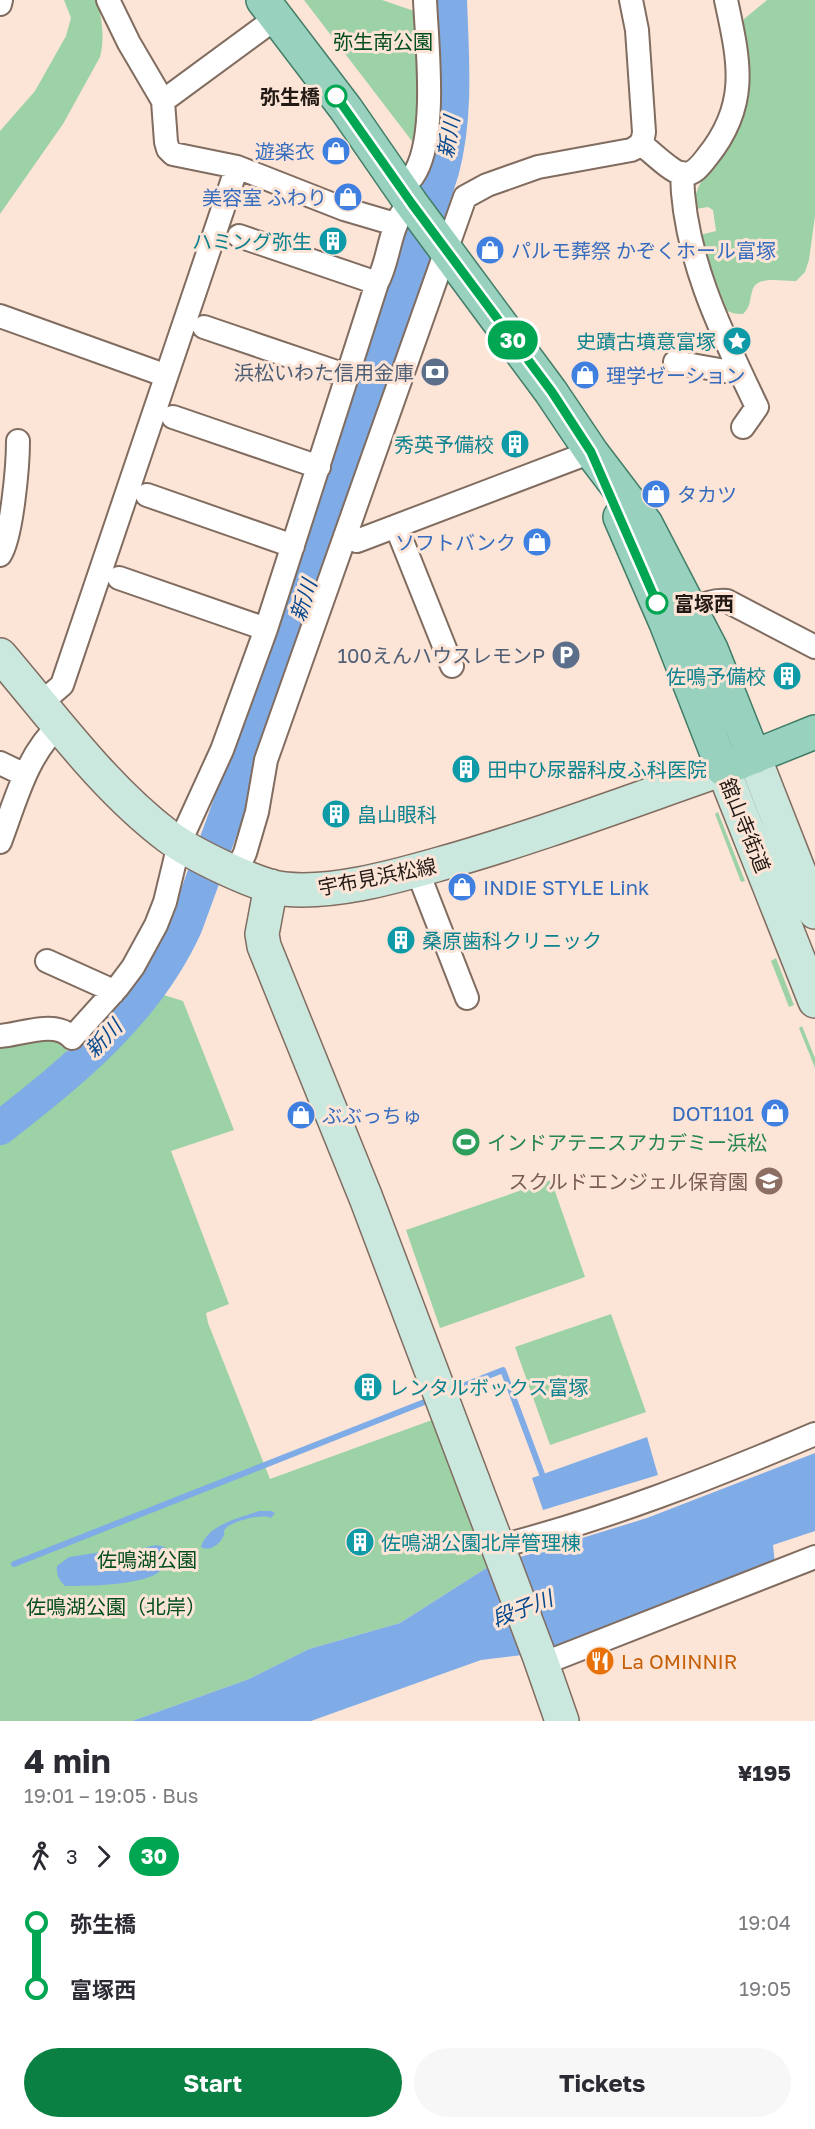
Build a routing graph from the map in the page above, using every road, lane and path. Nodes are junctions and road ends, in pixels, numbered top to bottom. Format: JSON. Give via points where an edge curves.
{"nodes":[{"id":1,"x":1,"y":0,"type":"edge"},
{"id":2,"x":108,"y":0,"type":"edge"},
{"id":3,"x":425,"y":0,"type":"edge"},
{"id":4,"x":631,"y":0,"type":"edge"},
{"id":5,"x":726,"y":0,"type":"edge"},
{"id":6,"x":0,"y":4,"type":"edge"},
{"id":7,"x":274,"y":6,"type":"edge"},
{"id":8,"x":163,"y":101,"type":"junction"},
{"id":9,"x":641,"y":144,"type":"junction"},
{"id":10,"x":237,"y":168,"type":"junction"},
{"id":11,"x":682,"y":173,"type":"junction"},
{"id":12,"x":405,"y":205,"type":"junction"},
{"id":13,"x":239,"y":236,"type":"dead end"},
{"id":14,"x":443,"y":246,"type":"junction"},
{"id":15,"x":377,"y":283,"type":"junction"},
{"id":16,"x":0,"y":316,"type":"edge"},
{"id":17,"x":204,"y":327,"type":"dead end"},
{"id":18,"x":675,"y":362,"type":"dead end"},
{"id":19,"x":737,"y":366,"type":"junction"},
{"id":20,"x":156,"y":372,"type":"dead end"},
{"id":21,"x":348,"y":376,"type":"junction"},
{"id":22,"x":173,"y":417,"type":"dead end"},
{"id":23,"x":743,"y":427,"type":"dead end"},
{"id":24,"x":18,"y":441,"type":"dead end"},
{"id":25,"x":591,"y":452,"type":"junction"},
{"id":26,"x":319,"y":467,"type":"junction"},
{"id":27,"x":147,"y":495,"type":"dead end"},
{"id":28,"x":396,"y":526,"type":"junction"},
{"id":29,"x":345,"y":536,"type":"junction"},
{"id":30,"x":293,"y":546,"type":"junction"},
{"id":31,"x":0,"y":555,"type":"edge"},
{"id":32,"x":119,"y":578,"type":"dead end"},
{"id":33,"x":691,"y":610,"type":"junction"},
{"id":34,"x":266,"y":628,"type":"junction"},
{"id":35,"x":815,"y":647,"type":"edge"},
{"id":36,"x":0,"y":655,"type":"edge"},
{"id":37,"x":452,"y":666,"type":"dead end"},
{"id":38,"x":50,"y":714,"type":"junction"},
{"id":39,"x":815,"y":732,"type":"edge"},
{"id":40,"x":754,"y":757,"type":"junction"},
{"id":41,"x":0,"y":763,"type":"edge"},
{"id":42,"x":723,"y":768,"type":"junction"},
{"id":43,"x":26,"y":775,"type":"junction"},
{"id":44,"x":1,"y":839,"type":"edge"},
{"id":45,"x":184,"y":847,"type":"junction"},
{"id":46,"x":232,"y":870,"type":"junction"},
{"id":47,"x":417,"y":870,"type":"junction"},
{"id":48,"x":271,"y":886,"type":"junction"},
{"id":49,"x":815,"y":911,"type":"edge"},
{"id":50,"x":784,"y":923,"type":"junction"},
{"id":51,"x":47,"y":961,"type":"dead end"},
{"id":52,"x":113,"y":993,"type":"junction"},
{"id":53,"x":466,"y":998,"type":"dead end"},
{"id":54,"x":815,"y":1001,"type":"edge"},
{"id":55,"x":0,"y":1036,"type":"edge"},
{"id":56,"x":815,"y":1434,"type":"edge"},
{"id":57,"x":499,"y":1552,"type":"junction"},
{"id":58,"x":815,"y":1557,"type":"edge"},
{"id":59,"x":541,"y":1661,"type":"junction"},
{"id":60,"x":561,"y":1721,"type":"edge"}],
"edges":[{"from":1,"to":6,"type":"street"},
{"from":2,"to":8,"type":"street"},
{"from":3,"to":12,"type":"street","via":[[429,83],[426,134]]},
{"from":4,"to":9,"type":"street","via":[[637,30],[644,132]]},
{"from":5,"to":11,"type":"street","via":[[738,61],[735,101],[730,120],[709,155],[690,174]]},
{"from":7,"to":8,"type":"street"},
{"from":7,"to":12,"type":"main road","name":"舘山寺街道","via":[[346,109]]},
{"from":8,"to":10,"type":"street","via":[[166,142],[173,154]]},
{"from":9,"to":11,"type":"street"},
{"from":9,"to":14,"type":"street","via":[[631,150],[538,167],[469,194]]},
{"from":10,"to":12,"type":"street","via":[[345,209]]},
{"from":10,"to":38,"type":"street"},
{"from":11,"to":19,"type":"street","via":[[701,278]]},
{"from":12,"to":14,"type":"main road","name":"舘山寺街道"},
{"from":12,"to":15,"type":"street"},
{"from":13,"to":15,"type":"street"},
{"from":14,"to":25,"type":"main road","name":"舘山寺街道","via":[[552,392]]},
{"from":14,"to":29,"type":"street"},
{"from":15,"to":21,"type":"street"},
{"from":16,"to":20,"type":"street"},
{"from":17,"to":21,"type":"street"},
{"from":18,"to":19,"type":"street","via":[[725,371]]},
{"from":19,"to":23,"type":"street","via":[[757,407]]},
{"from":21,"to":26,"type":"street"},
{"from":22,"to":26,"type":"street"},
{"from":24,"to":31,"type":"street","via":[[13,499]]},
{"from":25,"to":28,"type":"street"},
{"from":25,"to":33,"type":"main road","name":"舘山寺街道","via":[[646,524]]},
{"from":25,"to":42,"type":"main road","name":"舘山寺街道","via":[[662,613]]},
{"from":26,"to":30,"type":"street"},
{"from":27,"to":30,"type":"street"},
{"from":28,"to":29,"type":"street","via":[[357,541]]},
{"from":28,"to":37,"type":"street"},
{"from":29,"to":46,"type":"street","via":[[266,760],[245,853]]},
{"from":30,"to":34,"type":"street"},
{"from":32,"to":34,"type":"street"},
{"from":33,"to":35,"type":"street","via":[[716,600],[727,601]]},
{"from":33,"to":40,"type":"main road","name":"舘山寺街道","via":[[711,649]]},
{"from":34,"to":45,"type":"street"},
{"from":36,"to":38,"type":"street","name":"宇布見浜松線"},
{"from":38,"to":43,"type":"street","via":[[48,735]]},
{"from":38,"to":45,"type":"street","name":"宇布見浜松線","via":[[115,788]]},
{"from":39,"to":40,"type":"main road"},
{"from":40,"to":42,"type":"main road"},
{"from":40,"to":49,"type":"street","name":"舘山寺街道"},
{"from":41,"to":43,"type":"street"},
{"from":42,"to":47,"type":"street","name":"宇布見浜松線","via":[[488,850]]},
{"from":42,"to":50,"type":"street","name":"舘山寺街道"},
{"from":43,"to":44,"type":"street"},
{"from":45,"to":46,"type":"street","name":"宇布見浜松線"},
{"from":45,"to":52,"type":"street","via":[[156,925],[133,967]]},
{"from":46,"to":48,"type":"street","name":"宇布見浜松線"},
{"from":47,"to":48,"type":"street","name":"宇布見浜松線","via":[[374,881],[301,890]]},
{"from":47,"to":53,"type":"street"},
{"from":48,"to":57,"type":"street","via":[[262,934],[264,946],[366,1198]]},
{"from":49,"to":50,"type":"street"},
{"from":50,"to":54,"type":"street","name":"舘山寺街道"},
{"from":51,"to":52,"type":"street"},
{"from":52,"to":55,"type":"street","via":[[72,1038],[67,1032],[49,1029]]},
{"from":56,"to":57,"type":"street","via":[[694,1484]]},
{"from":57,"to":59,"type":"street"},
{"from":58,"to":59,"type":"street"},
{"from":59,"to":60,"type":"street"}]}
